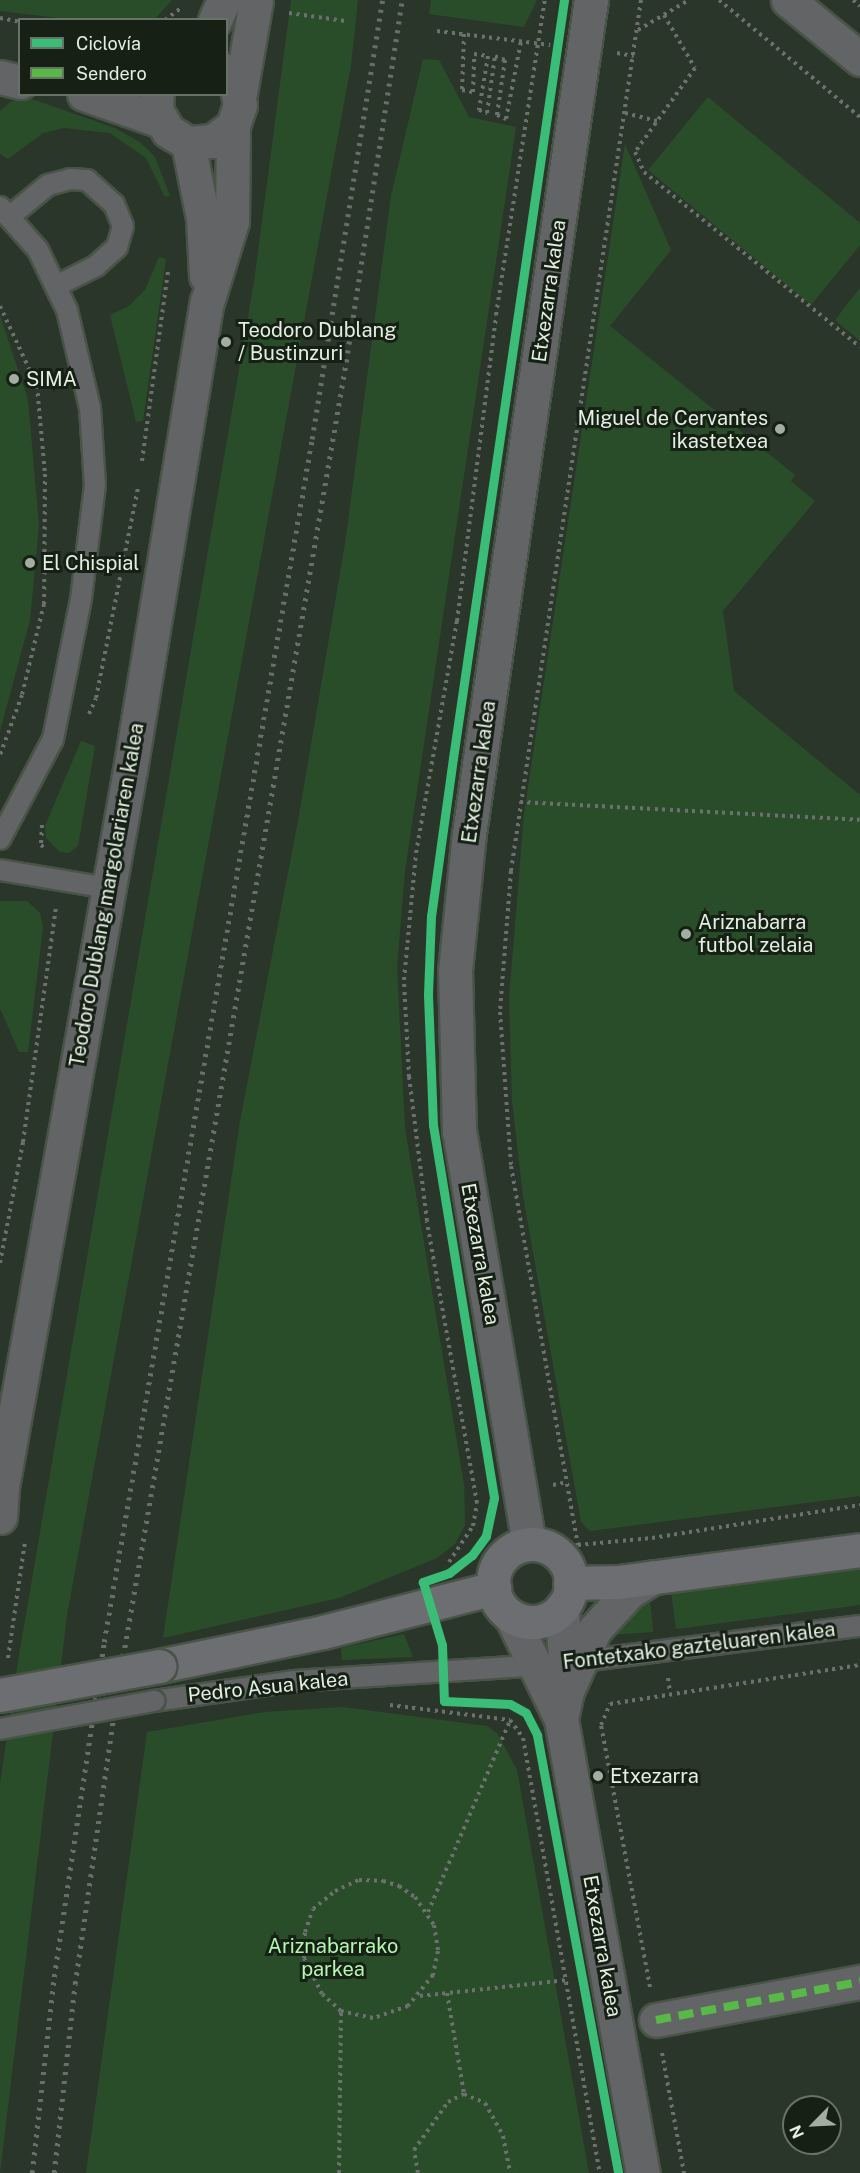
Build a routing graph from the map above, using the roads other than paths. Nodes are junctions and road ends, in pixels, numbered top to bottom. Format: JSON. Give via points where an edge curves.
{"nodes":[{"id":1,"x":224,"y":0,"type":"edge"},
{"id":2,"x":591,"y":0,"type":"edge"},
{"id":3,"x":788,"y":0,"type":"edge"},
{"id":4,"x":269,"y":6,"type":"edge"},
{"id":5,"x":202,"y":10,"type":"edge"},
{"id":6,"x":860,"y":59,"type":"edge"},
{"id":7,"x":0,"y":60,"type":"edge"},
{"id":8,"x":18,"y":63,"type":"edge"},
{"id":9,"x":0,"y":77,"type":"edge"},
{"id":10,"x":18,"y":82,"type":"edge"},
{"id":11,"x":233,"y":82,"type":"edge"},
{"id":12,"x":95,"y":96,"type":"edge"},
{"id":13,"x":159,"y":108,"type":"edge"},
{"id":14,"x":233,"y":126,"type":"junction"},
{"id":15,"x":188,"y":143,"type":"junction"},
{"id":16,"x":4,"y":212,"type":"edge"},
{"id":17,"x":56,"y":286,"type":"junction"},
{"id":18,"x":207,"y":302,"type":"junction"},
{"id":19,"x":0,"y":838,"type":"edge"},
{"id":20,"x":0,"y":870,"type":"edge"},
{"id":21,"x":107,"y":888,"type":"junction"},
{"id":22,"x":0,"y":1498,"type":"edge"},
{"id":23,"x":529,"y":1544,"type":"junction"},
{"id":24,"x":860,"y":1550,"type":"edge"},
{"id":25,"x":653,"y":1577,"type":"junction"},
{"id":26,"x":494,"y":1588,"type":"junction"},
{"id":27,"x":566,"y":1595,"type":"junction"},
{"id":28,"x":511,"y":1616,"type":"junction"},
{"id":29,"x":860,"y":1626,"type":"edge"},
{"id":30,"x":562,"y":1680,"type":"junction"},
{"id":31,"x":0,"y":1695,"type":"edge"},
{"id":32,"x":0,"y":1729,"type":"edge"},
{"id":33,"x":860,"y":1982,"type":"edge"},
{"id":34,"x":656,"y":2020,"type":"road end"},
{"id":35,"x":643,"y":2173,"type":"edge"}],
"edges":[{"from":1,"to":5,"type":"street"},
{"from":2,"to":23,"type":"street","name":"Etxezarra kalea","via":[[469,834],[455,971],[459,1132]]},
{"from":3,"to":6,"type":"street"},
{"from":4,"to":11,"type":"street"},
{"from":7,"to":8,"type":"street"},
{"from":9,"to":10,"type":"street"},
{"from":11,"to":14,"type":"street","name":"Teodoro Dublang margolariaren kalea"},
{"from":12,"to":13,"type":"street"},
{"from":13,"to":15,"type":"street","via":[[168,131]]},
{"from":14,"to":15,"type":"street","via":[[213,141]]},
{"from":14,"to":18,"type":"street","name":"Teodoro Dublang margolariaren kalea","via":[[232,220]]},
{"from":15,"to":18,"type":"street","name":"Teodoro Dublang margolariaren kalea","via":[[203,218]]},
{"from":16,"to":17,"type":"lane","via":[[38,250]]},
{"from":16,"to":17,"type":"lane","via":[[48,185],[70,179],[87,180],[114,204],[123,226],[117,247],[96,266]]},
{"from":17,"to":19,"type":"lane","via":[[67,310],[90,408],[94,485],[81,598],[53,739]]},
{"from":18,"to":21,"type":"street","name":"Teodoro Dublang margolariaren kalea"},
{"from":20,"to":21,"type":"lane"},
{"from":21,"to":22,"type":"street","name":"Teodoro Dublang margolariaren kalea"},
{"from":23,"to":26,"type":"main road","via":[[506,1554],[498,1564]]},
{"from":23,"to":27,"type":"main road","via":[[542,1545],[558,1555],[568,1570]]},
{"from":24,"to":25,"type":"main road"},
{"from":25,"to":27,"type":"main road"},
{"from":25,"to":30,"type":"street","via":[[630,1591],[601,1622]]},
{"from":26,"to":28,"type":"main road","via":[[496,1599]]},
{"from":26,"to":31,"type":"main road","name":"Pedro Asua kalea","bridge":true,"via":[[323,1632]]},
{"from":27,"to":28,"type":"main road","via":[[544,1620]]},
{"from":27,"to":30,"type":"street","name":"Etxezarra kalea"},
{"from":28,"to":30,"type":"street","name":"Etxezarra kalea"},
{"from":29,"to":30,"type":"lane","name":"Fontetxako gazteluaren kalea"},
{"from":30,"to":32,"type":"lane","name":"Pedro Asua kalea","bridge":true,"via":[[442,1674],[294,1681]]},
{"from":30,"to":35,"type":"street","name":"Etxezarra kalea"},
{"from":33,"to":34,"type":"street"}]}
